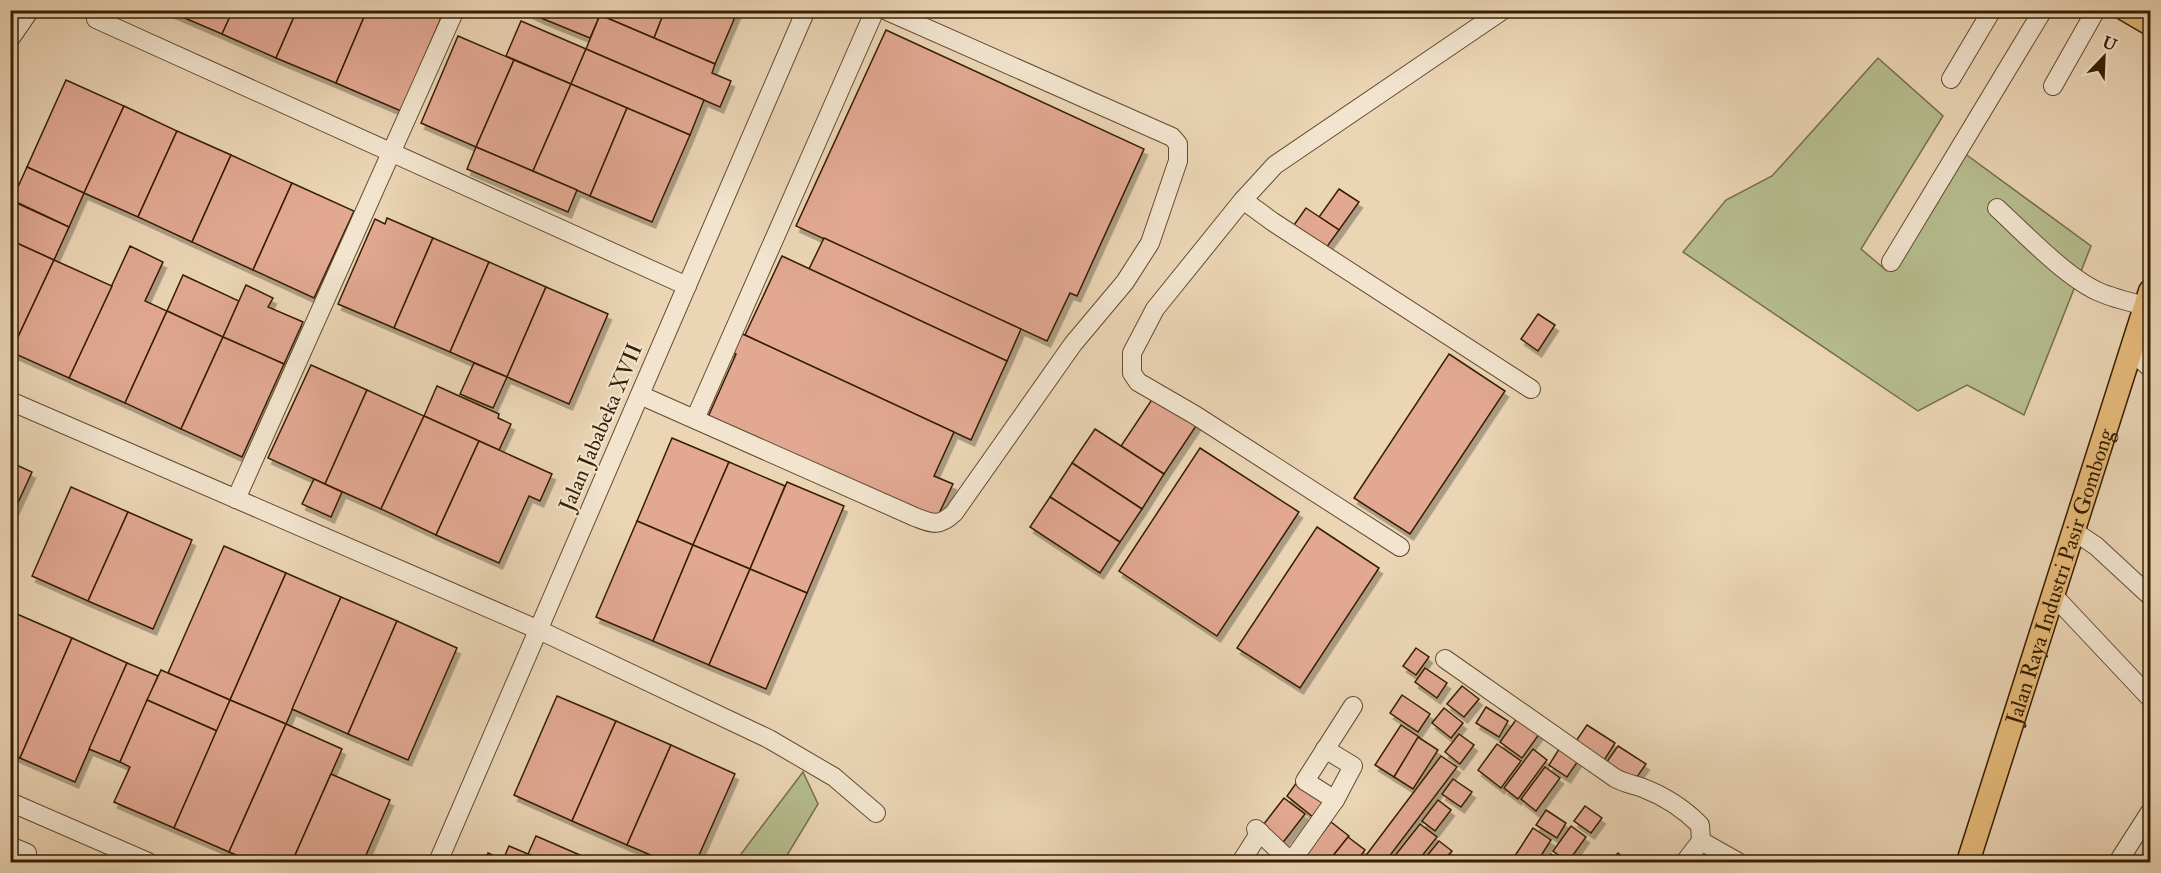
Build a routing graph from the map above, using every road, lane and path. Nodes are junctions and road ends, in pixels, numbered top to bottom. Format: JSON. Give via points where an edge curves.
{"nodes":[{"id":1,"x":30,"y":10,"type":"edge"},
{"id":2,"x":454,"y":10,"type":"edge"},
{"id":3,"x":806,"y":10,"type":"edge"},
{"id":4,"x":875,"y":10,"type":"edge"},
{"id":5,"x":885,"y":10,"type":"edge"},
{"id":6,"x":1503,"y":10,"type":"edge"},
{"id":7,"x":1992,"y":10,"type":"edge"},
{"id":8,"x":2043,"y":10,"type":"edge"},
{"id":9,"x":2096,"y":10,"type":"edge"},
{"id":10,"x":2126,"y":10,"type":"edge"},
{"id":11,"x":96,"y":19,"type":"dead end"},
{"id":12,"x":2151,"y":24,"type":"edge"},
{"id":13,"x":10,"y":39,"type":"edge"},
{"id":14,"x":1951,"y":79,"type":"dead end"},
{"id":15,"x":2053,"y":86,"type":"dead end"},
{"id":16,"x":391,"y":153,"type":"junction"},
{"id":17,"x":1243,"y":200,"type":"junction"},
{"id":18,"x":1997,"y":208,"type":"dead end"},
{"id":19,"x":1891,"y":262,"type":"dead end"},
{"id":20,"x":687,"y":286,"type":"junction"},
{"id":21,"x":2148,"y":298,"type":"edge"},
{"id":22,"x":2132,"y":351,"type":"junction"},
{"id":23,"x":2151,"y":368,"type":"edge"},
{"id":24,"x":1531,"y":389,"type":"dead end"},
{"id":25,"x":640,"y":395,"type":"junction"},
{"id":26,"x":10,"y":401,"type":"edge"},
{"id":27,"x":695,"y":419,"type":"junction"},
{"id":28,"x":236,"y":499,"type":"junction"},
{"id":29,"x":2075,"y":532,"type":"junction"},
{"id":30,"x":1400,"y":547,"type":"dead end"},
{"id":31,"x":2054,"y":596,"type":"junction"},
{"id":32,"x":2151,"y":596,"type":"edge"},
{"id":33,"x":539,"y":630,"type":"junction"},
{"id":34,"x":1445,"y":659,"type":"dead end"},
{"id":35,"x":2151,"y":698,"type":"edge"},
{"id":36,"x":1353,"y":706,"type":"dead end"},
{"id":37,"x":1325,"y":749,"type":"junction"},
{"id":38,"x":1335,"y":800,"type":"junction"},
{"id":39,"x":10,"y":802,"type":"edge"},
{"id":40,"x":2151,"y":812,"type":"edge"},
{"id":41,"x":876,"y":813,"type":"dead end"},
{"id":42,"x":1701,"y":841,"type":"junction"},
{"id":43,"x":148,"y":862,"type":"edge"},
{"id":44,"x":438,"y":862,"type":"edge"},
{"id":45,"x":1241,"y":862,"type":"edge"},
{"id":46,"x":1291,"y":862,"type":"edge"},
{"id":47,"x":1685,"y":862,"type":"edge"},
{"id":48,"x":1738,"y":862,"type":"edge"},
{"id":49,"x":1968,"y":862,"type":"edge"},
{"id":50,"x":2118,"y":862,"type":"edge"}],
"edges":[{"from":1,"to":13,"type":"street"},
{"from":2,"to":16,"type":"street"},
{"from":3,"to":20,"type":"street","name":"Jalan Jababeka XVII"},
{"from":4,"to":27,"type":"street"},
{"from":5,"to":27,"type":"street","via":[[1172,137],[1178,144],[1178,161],[1150,243],[945,522],[937,524],[915,517]]},
{"from":6,"to":17,"type":"street","via":[[1275,165]]},
{"from":7,"to":14,"type":"street"},
{"from":8,"to":19,"type":"street"},
{"from":9,"to":15,"type":"street"},
{"from":10,"to":12,"type":"main road"},
{"from":11,"to":16,"type":"street"},
{"from":16,"to":20,"type":"street"},
{"from":16,"to":28,"type":"street"},
{"from":17,"to":24,"type":"street"},
{"from":17,"to":30,"type":"street","via":[[1155,309],[1132,353],[1132,373],[1138,382]]},
{"from":18,"to":21,"type":"street","via":[[2095,291],[2119,299]]},
{"from":20,"to":25,"type":"street","name":"Jalan Jababeka XVII"},
{"from":21,"to":22,"type":"main road","name":"Jalan Raya Industri Pasir Gombong"},
{"from":22,"to":23,"type":"street"},
{"from":22,"to":29,"type":"main road","name":"Jalan Raya Industri Pasir Gombong"},
{"from":25,"to":27,"type":"street"},
{"from":25,"to":33,"type":"street","name":"Jalan Jababeka XVII"},
{"from":26,"to":28,"type":"street"},
{"from":28,"to":33,"type":"street"},
{"from":29,"to":31,"type":"main road","name":"Jalan Raya Industri Pasir Gombong"},
{"from":29,"to":32,"type":"street"},
{"from":31,"to":35,"type":"street"},
{"from":31,"to":49,"type":"main road","name":"Jalan Raya Industri Pasir Gombong"},
{"from":33,"to":41,"type":"street","via":[[769,739],[834,777]]},
{"from":33,"to":44,"type":"street","name":"Jalan Jababeka XVII"},
{"from":34,"to":42,"type":"street","via":[[1616,778],[1677,805],[1700,825]]},
{"from":36,"to":37,"type":"street"},
{"from":37,"to":38,"type":"street","via":[[1353,766]]},
{"from":37,"to":38,"type":"street","via":[[1305,781]]},
{"from":38,"to":46,"type":"street"},
{"from":39,"to":43,"type":"street"},
{"from":40,"to":50,"type":"street"},
{"from":42,"to":47,"type":"street"},
{"from":42,"to":48,"type":"street"},
{"from":45,"to":46,"type":"street","via":[[1258,831]]}]}
